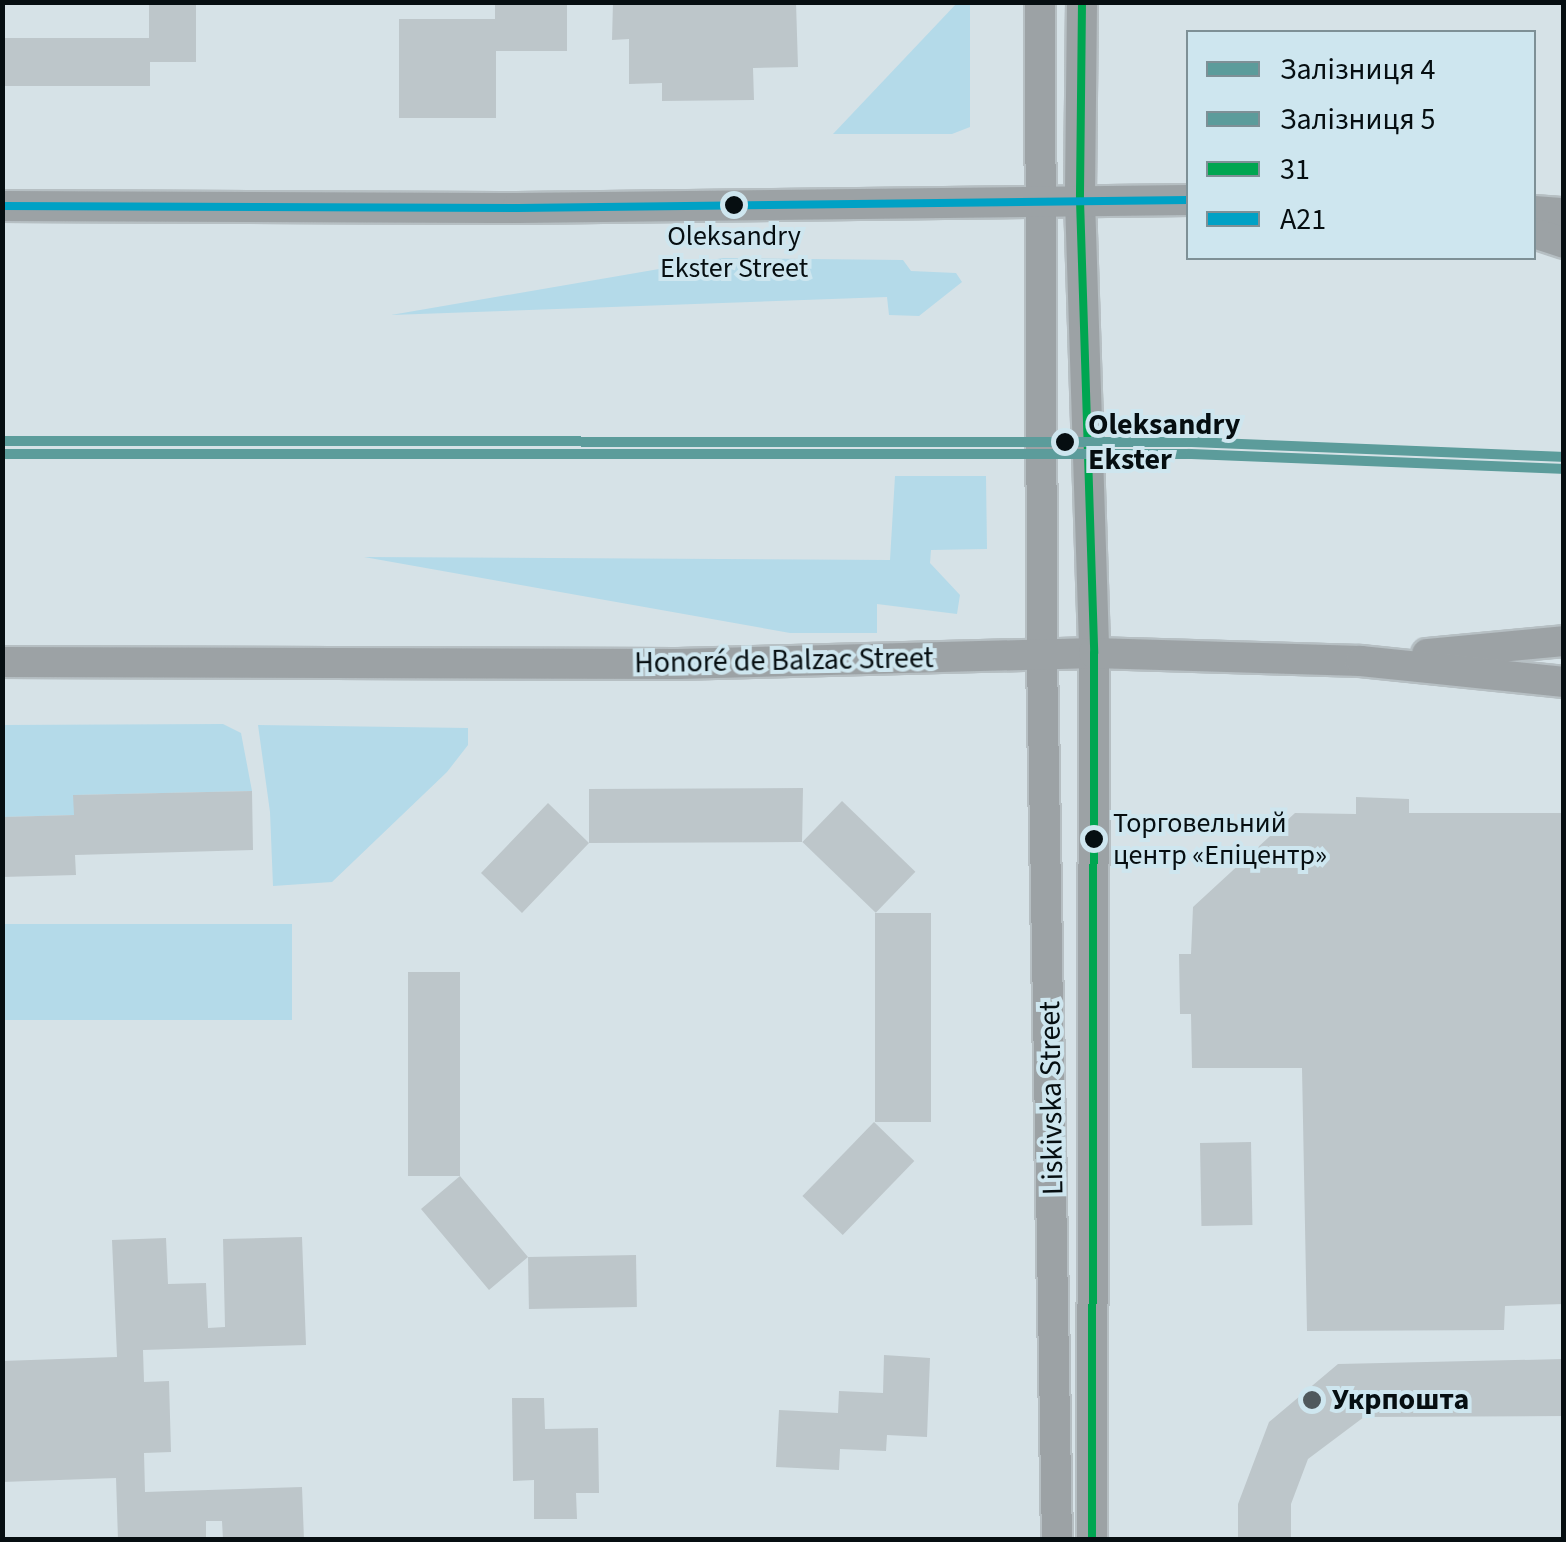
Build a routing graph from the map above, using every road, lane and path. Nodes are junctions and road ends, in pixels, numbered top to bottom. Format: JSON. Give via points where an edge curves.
{"nodes":[{"id":1,"x":1040,"y":2,"type":"edge"},
{"id":2,"x":1082,"y":2,"type":"edge"},
{"id":3,"x":1038,"y":200,"type":"junction"},
{"id":4,"x":1080,"y":200,"type":"junction"},
{"id":5,"x":1186,"y":200,"type":"edge"},
{"id":6,"x":2,"y":206,"type":"edge"},
{"id":7,"x":1536,"y":211,"type":"edge"},
{"id":8,"x":1564,"y":213,"type":"edge"},
{"id":9,"x":1536,"y":233,"type":"edge"},
{"id":10,"x":1564,"y":243,"type":"edge"},
{"id":11,"x":1564,"y":641,"type":"edge"},
{"id":12,"x":1094,"y":653,"type":"junction"},
{"id":13,"x":1042,"y":656,"type":"junction"},
{"id":14,"x":1362,"y":660,"type":"junction"},
{"id":15,"x":2,"y":662,"type":"edge"},
{"id":16,"x":1564,"y":682,"type":"edge"},
{"id":17,"x":1056,"y":1540,"type":"edge"},
{"id":18,"x":1092,"y":1540,"type":"edge"}],
"edges":[{"from":1,"to":3,"type":"street"},
{"from":2,"to":4,"type":"street"},
{"from":3,"to":4,"type":"street"},
{"from":3,"to":6,"type":"street"},
{"from":3,"to":13,"type":"street","name":"Liskivska Street"},
{"from":4,"to":5,"type":"street"},
{"from":4,"to":12,"type":"street","name":"Liskivska Street"},
{"from":7,"to":8,"type":"street"},
{"from":9,"to":10,"type":"street"},
{"from":11,"to":14,"type":"street"},
{"from":12,"to":13,"type":"street","name":"Honoré de Balzac Street"},
{"from":12,"to":14,"type":"street","name":"Honoré de Balzac Street"},
{"from":12,"to":18,"type":"street","name":"Liskivska Street"},
{"from":13,"to":15,"type":"street","name":"Honoré de Balzac Street","via":[[678,664]]},
{"from":13,"to":17,"type":"street","name":"Liskivska Street"},
{"from":14,"to":16,"type":"street","name":"Honoré de Balzac Street"}]}
